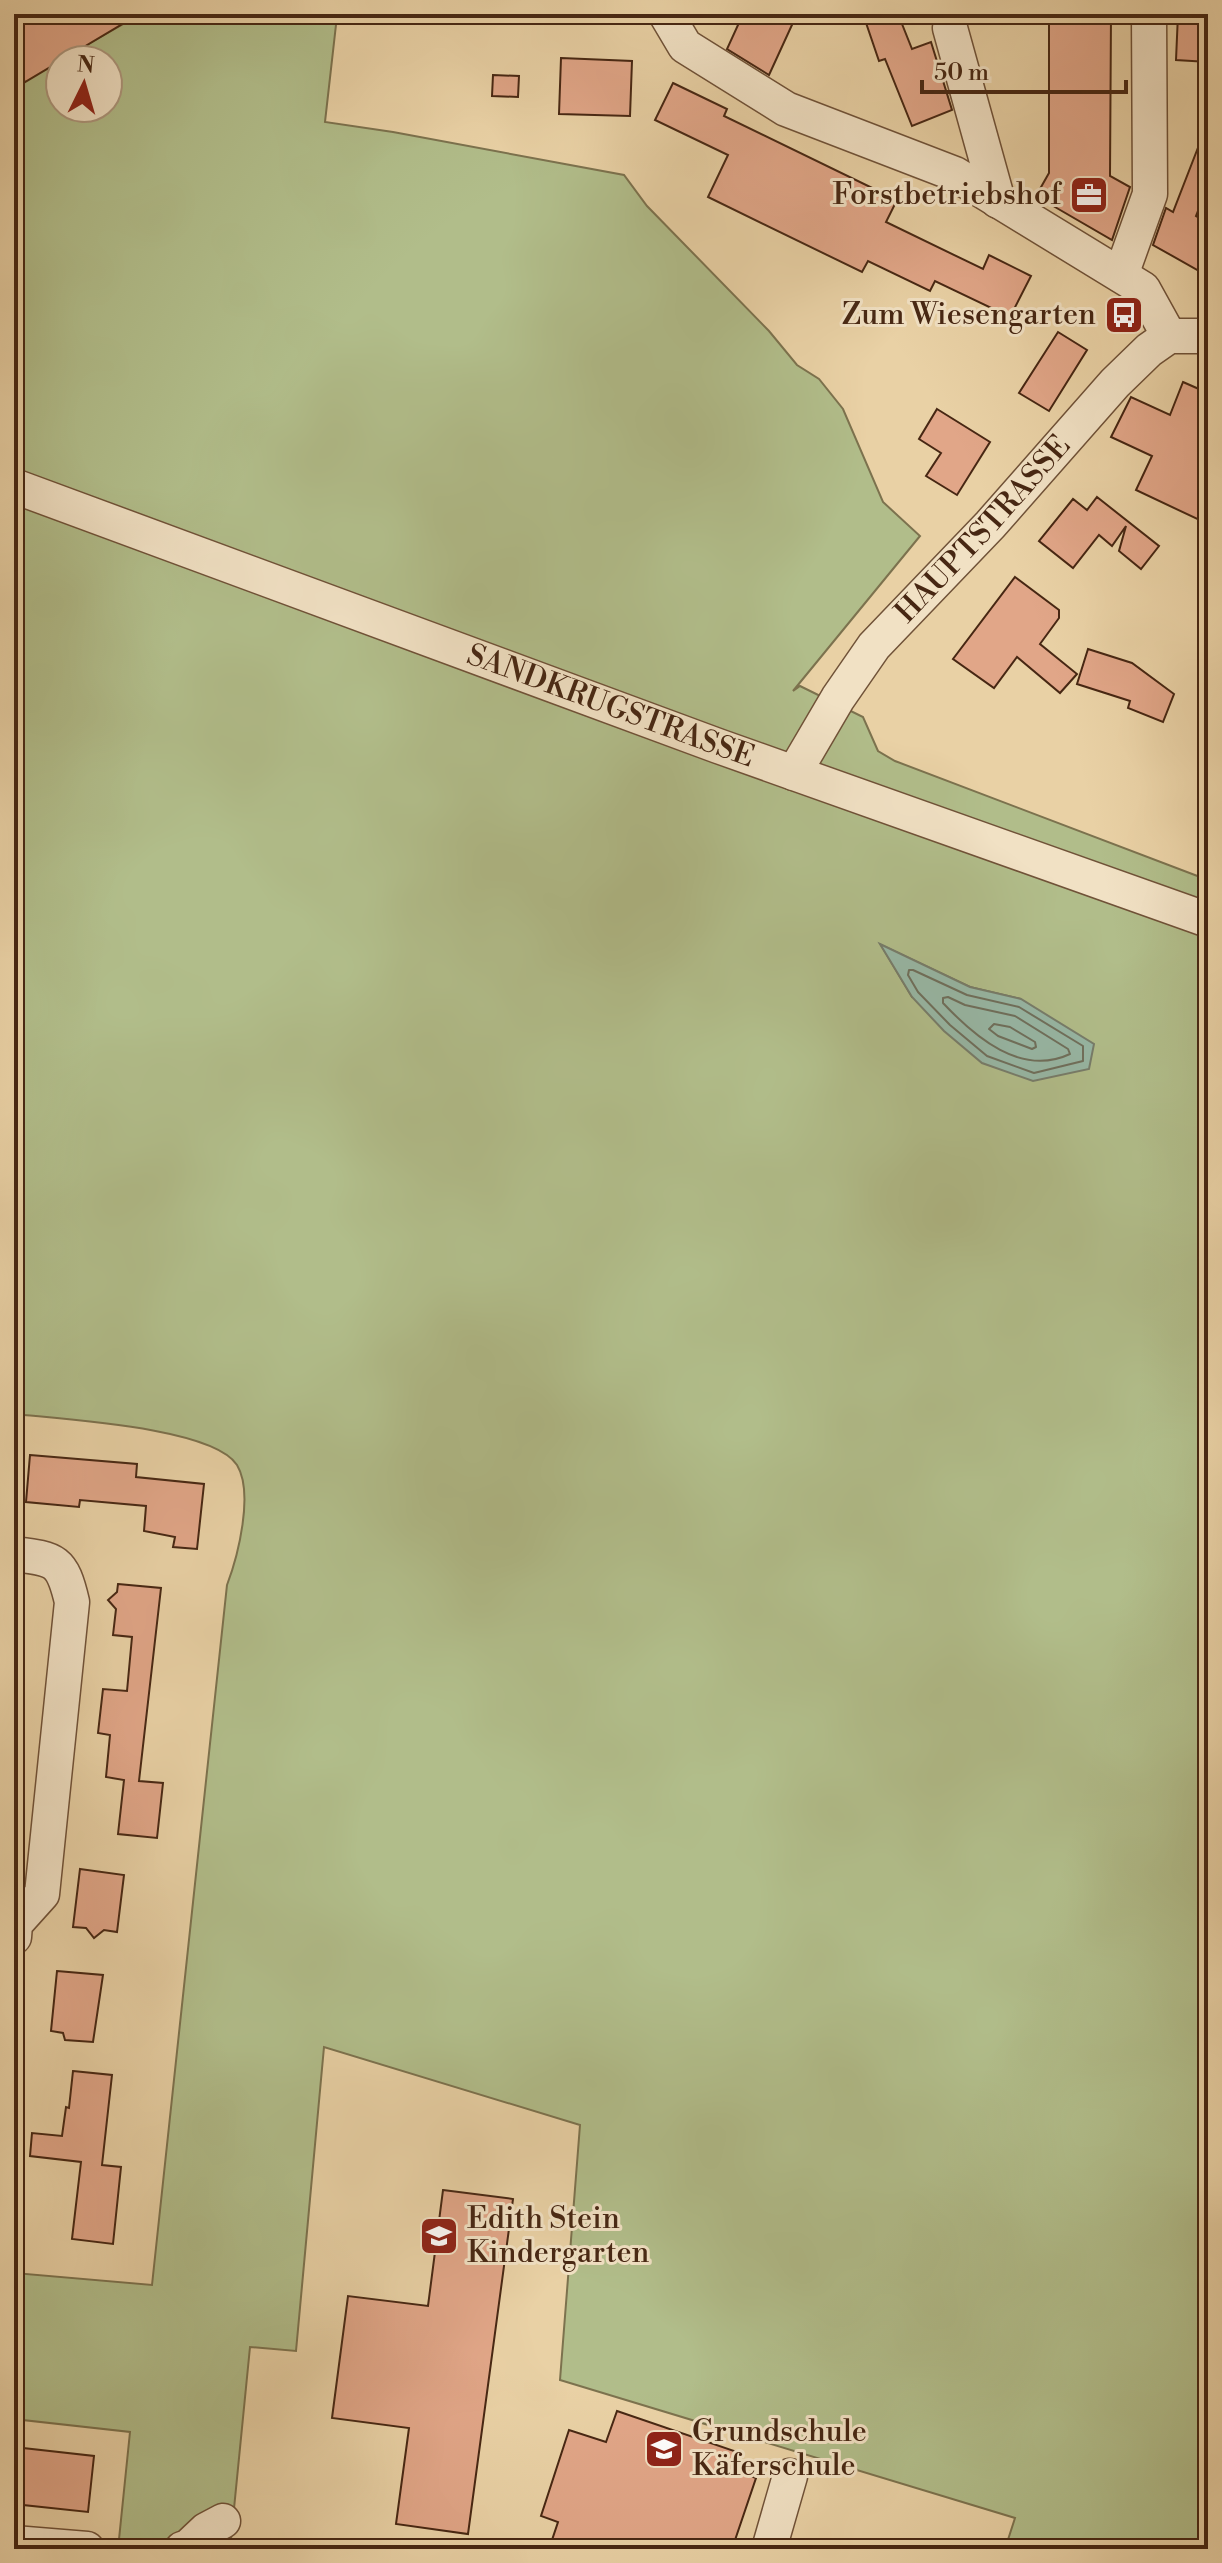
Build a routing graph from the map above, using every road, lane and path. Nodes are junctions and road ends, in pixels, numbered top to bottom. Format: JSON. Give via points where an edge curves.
{"nodes":[{"id":1,"x":666,"y":14,"type":"edge"},
{"id":2,"x":1149,"y":14,"type":"edge"},
{"id":3,"x":950,"y":28,"type":"dead end"},
{"id":4,"x":998,"y":201,"type":"junction"},
{"id":5,"x":1121,"y":275,"type":"junction"},
{"id":6,"x":1169,"y":336,"type":"junction"},
{"id":7,"x":1208,"y":336,"type":"edge"},
{"id":8,"x":14,"y":486,"type":"edge"},
{"id":9,"x":794,"y":773,"type":"junction"},
{"id":10,"x":1208,"y":920,"type":"edge"},
{"id":11,"x":14,"y":1554,"type":"edge"},
{"id":12,"x":14,"y":1928,"type":"edge"},
{"id":13,"x":790,"y":2476,"type":"dead end"},
{"id":14,"x":223,"y":2521,"type":"dead end"},
{"id":15,"x":14,"y":2543,"type":"edge"},
{"id":16,"x":185,"y":2548,"type":"edge"},
{"id":17,"x":87,"y":2549,"type":"edge"},
{"id":18,"x":769,"y":2549,"type":"edge"}],
"edges":[{"from":1,"to":4,"type":"street","via":[[685,46],[786,109],[955,174]]},
{"from":2,"to":5,"type":"street","via":[[1150,194]]},
{"from":3,"to":4,"type":"street"},
{"from":4,"to":5,"type":"street"},
{"from":5,"to":6,"type":"street","via":[[1143,289]]},
{"from":6,"to":7,"type":"street"},
{"from":6,"to":9,"type":"street","name":"HAUPTSTRASSE","via":[[1115,383],[874,646]]},
{"from":8,"to":9,"type":"street","name":"SANDKRUGSTRASSE"},
{"from":9,"to":10,"type":"street","name":"SANDKRUGSTRASSE"},
{"from":11,"to":12,"type":"street","via":[[47,1558],[61,1567],[72,1602],[42,1894]]},
{"from":13,"to":18,"type":"street"},
{"from":14,"to":16,"type":"street"},
{"from":15,"to":17,"type":"street"}]}
